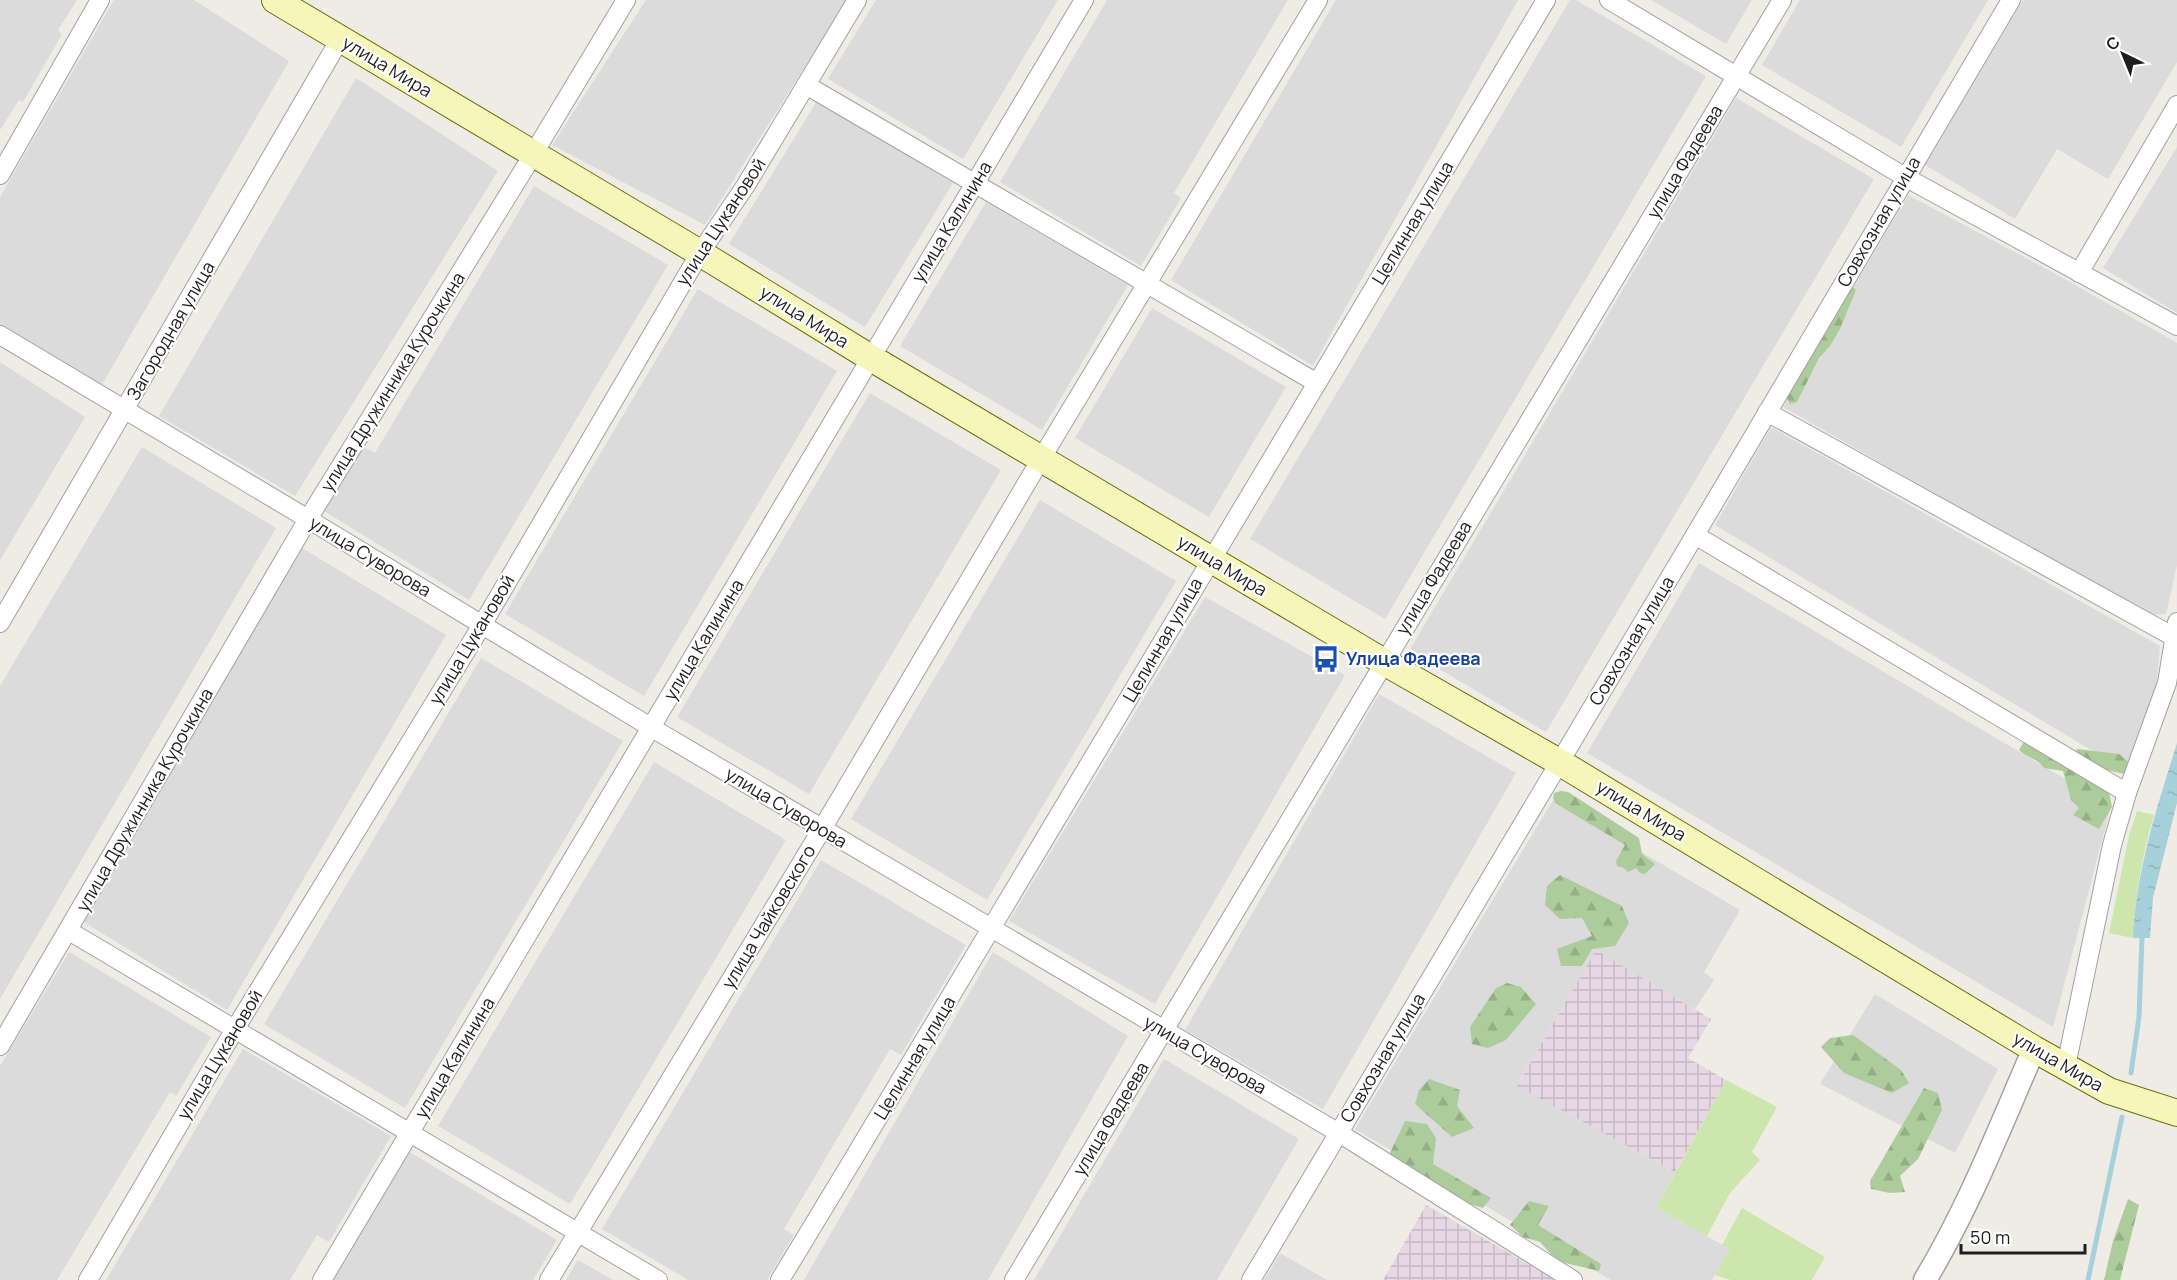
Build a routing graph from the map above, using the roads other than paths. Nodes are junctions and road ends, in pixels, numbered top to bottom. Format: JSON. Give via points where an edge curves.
{"nodes":[{"id":1,"x":100,"y":0,"type":"edge"},
{"id":2,"x":275,"y":0,"type":"edge"},
{"id":3,"x":626,"y":0,"type":"edge"},
{"id":4,"x":857,"y":0,"type":"edge"},
{"id":5,"x":1084,"y":0,"type":"edge"},
{"id":6,"x":1318,"y":0,"type":"edge"},
{"id":7,"x":1546,"y":0,"type":"edge"},
{"id":8,"x":1609,"y":0,"type":"edge"},
{"id":9,"x":1782,"y":0,"type":"edge"},
{"id":10,"x":2011,"y":0,"type":"edge"},
{"id":11,"x":340,"y":39,"type":"junction"},
{"id":12,"x":1737,"y":76,"type":"junction"},
{"id":13,"x":806,"y":85,"type":"junction"},
{"id":14,"x":2177,"y":105,"type":"edge"},
{"id":15,"x":533,"y":155,"type":"junction"},
{"id":16,"x":0,"y":175,"type":"edge"},
{"id":17,"x":1905,"y":177,"type":"junction"},
{"id":18,"x":975,"y":183,"type":"junction"},
{"id":19,"x":700,"y":253,"type":"junction"},
{"id":20,"x":2079,"y":273,"type":"junction"},
{"id":21,"x":1147,"y":284,"type":"junction"},
{"id":22,"x":2177,"y":326,"type":"edge"},
{"id":23,"x":0,"y":335,"type":"edge"},
{"id":24,"x":871,"y":358,"type":"junction"},
{"id":25,"x":1317,"y":383,"type":"junction"},
{"id":26,"x":125,"y":410,"type":"junction"},
{"id":27,"x":1767,"y":412,"type":"junction"},
{"id":28,"x":1041,"y":459,"type":"junction"},
{"id":29,"x":308,"y":519,"type":"junction"},
{"id":30,"x":1695,"y":535,"type":"junction"},
{"id":31,"x":1211,"y":559,"type":"junction"},
{"id":32,"x":0,"y":623,"type":"edge"},
{"id":33,"x":482,"y":625,"type":"junction"},
{"id":34,"x":2175,"y":630,"type":"edge"},
{"id":35,"x":1384,"y":662,"type":"junction"},
{"id":36,"x":652,"y":728,"type":"junction"},
{"id":37,"x":1559,"y":762,"type":"junction"},
{"id":38,"x":2127,"y":793,"type":"junction"},
{"id":39,"x":822,"y":829,"type":"junction"},
{"id":40,"x":993,"y":930,"type":"junction"},
{"id":41,"x":69,"y":931,"type":"junction"},
{"id":42,"x":235,"y":1029,"type":"junction"},
{"id":43,"x":1164,"y":1032,"type":"junction"},
{"id":44,"x":0,"y":1046,"type":"edge"},
{"id":45,"x":2034,"y":1049,"type":"junction"},
{"id":46,"x":2066,"y":1066,"type":"junction"},
{"id":47,"x":2177,"y":1113,"type":"edge"},
{"id":48,"x":410,"y":1133,"type":"junction"},
{"id":49,"x":1339,"y":1133,"type":"junction"},
{"id":50,"x":578,"y":1232,"type":"junction"},
{"id":51,"x":88,"y":1280,"type":"edge"},
{"id":52,"x":322,"y":1280,"type":"edge"},
{"id":53,"x":549,"y":1280,"type":"edge"},
{"id":54,"x":658,"y":1280,"type":"edge"},
{"id":55,"x":780,"y":1280,"type":"edge"},
{"id":56,"x":1014,"y":1280,"type":"edge"},
{"id":57,"x":1251,"y":1280,"type":"edge"},
{"id":58,"x":1573,"y":1280,"type":"edge"},
{"id":59,"x":1925,"y":1280,"type":"edge"}],
"edges":[{"from":1,"to":16,"type":"street"},
{"from":2,"to":11,"type":"main road","name":"улица Мира"},
{"from":3,"to":15,"type":"street","name":"улица Дружинника Курочкина"},
{"from":4,"to":13,"type":"street","name":"улица Цукановой"},
{"from":5,"to":18,"type":"street","name":"улица Калинина"},
{"from":6,"to":21,"type":"street","name":"улица Чайковского"},
{"from":7,"to":25,"type":"street","name":"Целинная улица"},
{"from":8,"to":12,"type":"street"},
{"from":9,"to":12,"type":"street","name":"улица Фадеева"},
{"from":10,"to":17,"type":"street","name":"Совхозная улица"},
{"from":11,"to":15,"type":"main road","name":"улица Мира"},
{"from":11,"to":26,"type":"street","name":"Загородная улица"},
{"from":12,"to":17,"type":"street"},
{"from":12,"to":35,"type":"street","name":"улица Фадеева"},
{"from":13,"to":18,"type":"street"},
{"from":13,"to":19,"type":"street","name":"улица Цукановой","via":[[747,185]]},
{"from":14,"to":20,"type":"street"},
{"from":15,"to":19,"type":"main road","name":"улица Мира"},
{"from":15,"to":29,"type":"street","name":"улица Дружинника Курочкина"},
{"from":17,"to":20,"type":"street"},
{"from":17,"to":27,"type":"street","name":"Совхозная улица"},
{"from":18,"to":21,"type":"street"},
{"from":18,"to":24,"type":"street","name":"улица Калинина"},
{"from":19,"to":24,"type":"main road","name":"улица Мира"},
{"from":19,"to":33,"type":"street","name":"улица Цукановой"},
{"from":20,"to":22,"type":"street"},
{"from":21,"to":25,"type":"street"},
{"from":21,"to":28,"type":"street","name":"улица Чайковского"},
{"from":23,"to":26,"type":"street","name":"улица Суворова"},
{"from":24,"to":28,"type":"main road","name":"улица Мира"},
{"from":24,"to":36,"type":"street","name":"улица Калинина"},
{"from":25,"to":31,"type":"street","name":"Целинная улица"},
{"from":26,"to":29,"type":"street","name":"улица Суворова"},
{"from":26,"to":32,"type":"street","name":"Загородная улица"},
{"from":27,"to":30,"type":"street","name":"Совхозная улица"},
{"from":27,"to":34,"type":"street"},
{"from":28,"to":31,"type":"main road","name":"улица Мира"},
{"from":28,"to":39,"type":"street","name":"улица Чайковского"},
{"from":29,"to":33,"type":"street","name":"улица Суворова"},
{"from":29,"to":41,"type":"street","name":"улица Дружинника Курочкина"},
{"from":30,"to":37,"type":"street","name":"Совхозная улица"},
{"from":30,"to":38,"type":"street"},
{"from":31,"to":35,"type":"main road","name":"улица Мира"},
{"from":31,"to":40,"type":"street","name":"Целинная улица"},
{"from":33,"to":36,"type":"street","name":"улица Суворова"},
{"from":33,"to":42,"type":"street","name":"улица Цукановой"},
{"from":34,"to":38,"type":"street","via":[[2167,683]]},
{"from":35,"to":37,"type":"main road","name":"улица Мира"},
{"from":35,"to":43,"type":"street","name":"улица Фадеева"},
{"from":36,"to":39,"type":"street","name":"улица Суворова"},
{"from":36,"to":48,"type":"street","name":"улица Калинина"},
{"from":37,"to":45,"type":"main road","name":"улица Мира"},
{"from":37,"to":49,"type":"street","name":"Совхозная улица"},
{"from":38,"to":46,"type":"street","via":[[2112,845]]},
{"from":39,"to":40,"type":"street","name":"улица Суворова"},
{"from":39,"to":50,"type":"street","name":"улица Чайковского"},
{"from":40,"to":43,"type":"street","name":"улица Суворова"},
{"from":40,"to":55,"type":"street","name":"Целинная улица"},
{"from":41,"to":42,"type":"street"},
{"from":41,"to":44,"type":"street","name":"улица Дружинника Курочкина"},
{"from":42,"to":48,"type":"street"},
{"from":42,"to":51,"type":"street","name":"улица Цукановой"},
{"from":43,"to":49,"type":"street","name":"улица Суворова"},
{"from":43,"to":56,"type":"street","name":"улица Фадеева"},
{"from":45,"to":46,"type":"main road","name":"улица Мира"},
{"from":45,"to":59,"type":"street","via":[[1949,1241]]},
{"from":46,"to":47,"type":"main road","name":"улица Мира","via":[[2109,1091]]},
{"from":48,"to":50,"type":"street"},
{"from":48,"to":52,"type":"street","name":"улица Калинина"},
{"from":49,"to":57,"type":"street","name":"Совхозная улица"},
{"from":49,"to":58,"type":"street","name":"улица Суворова"},
{"from":50,"to":53,"type":"street","name":"улица Чайковского"},
{"from":50,"to":54,"type":"street"}]}
